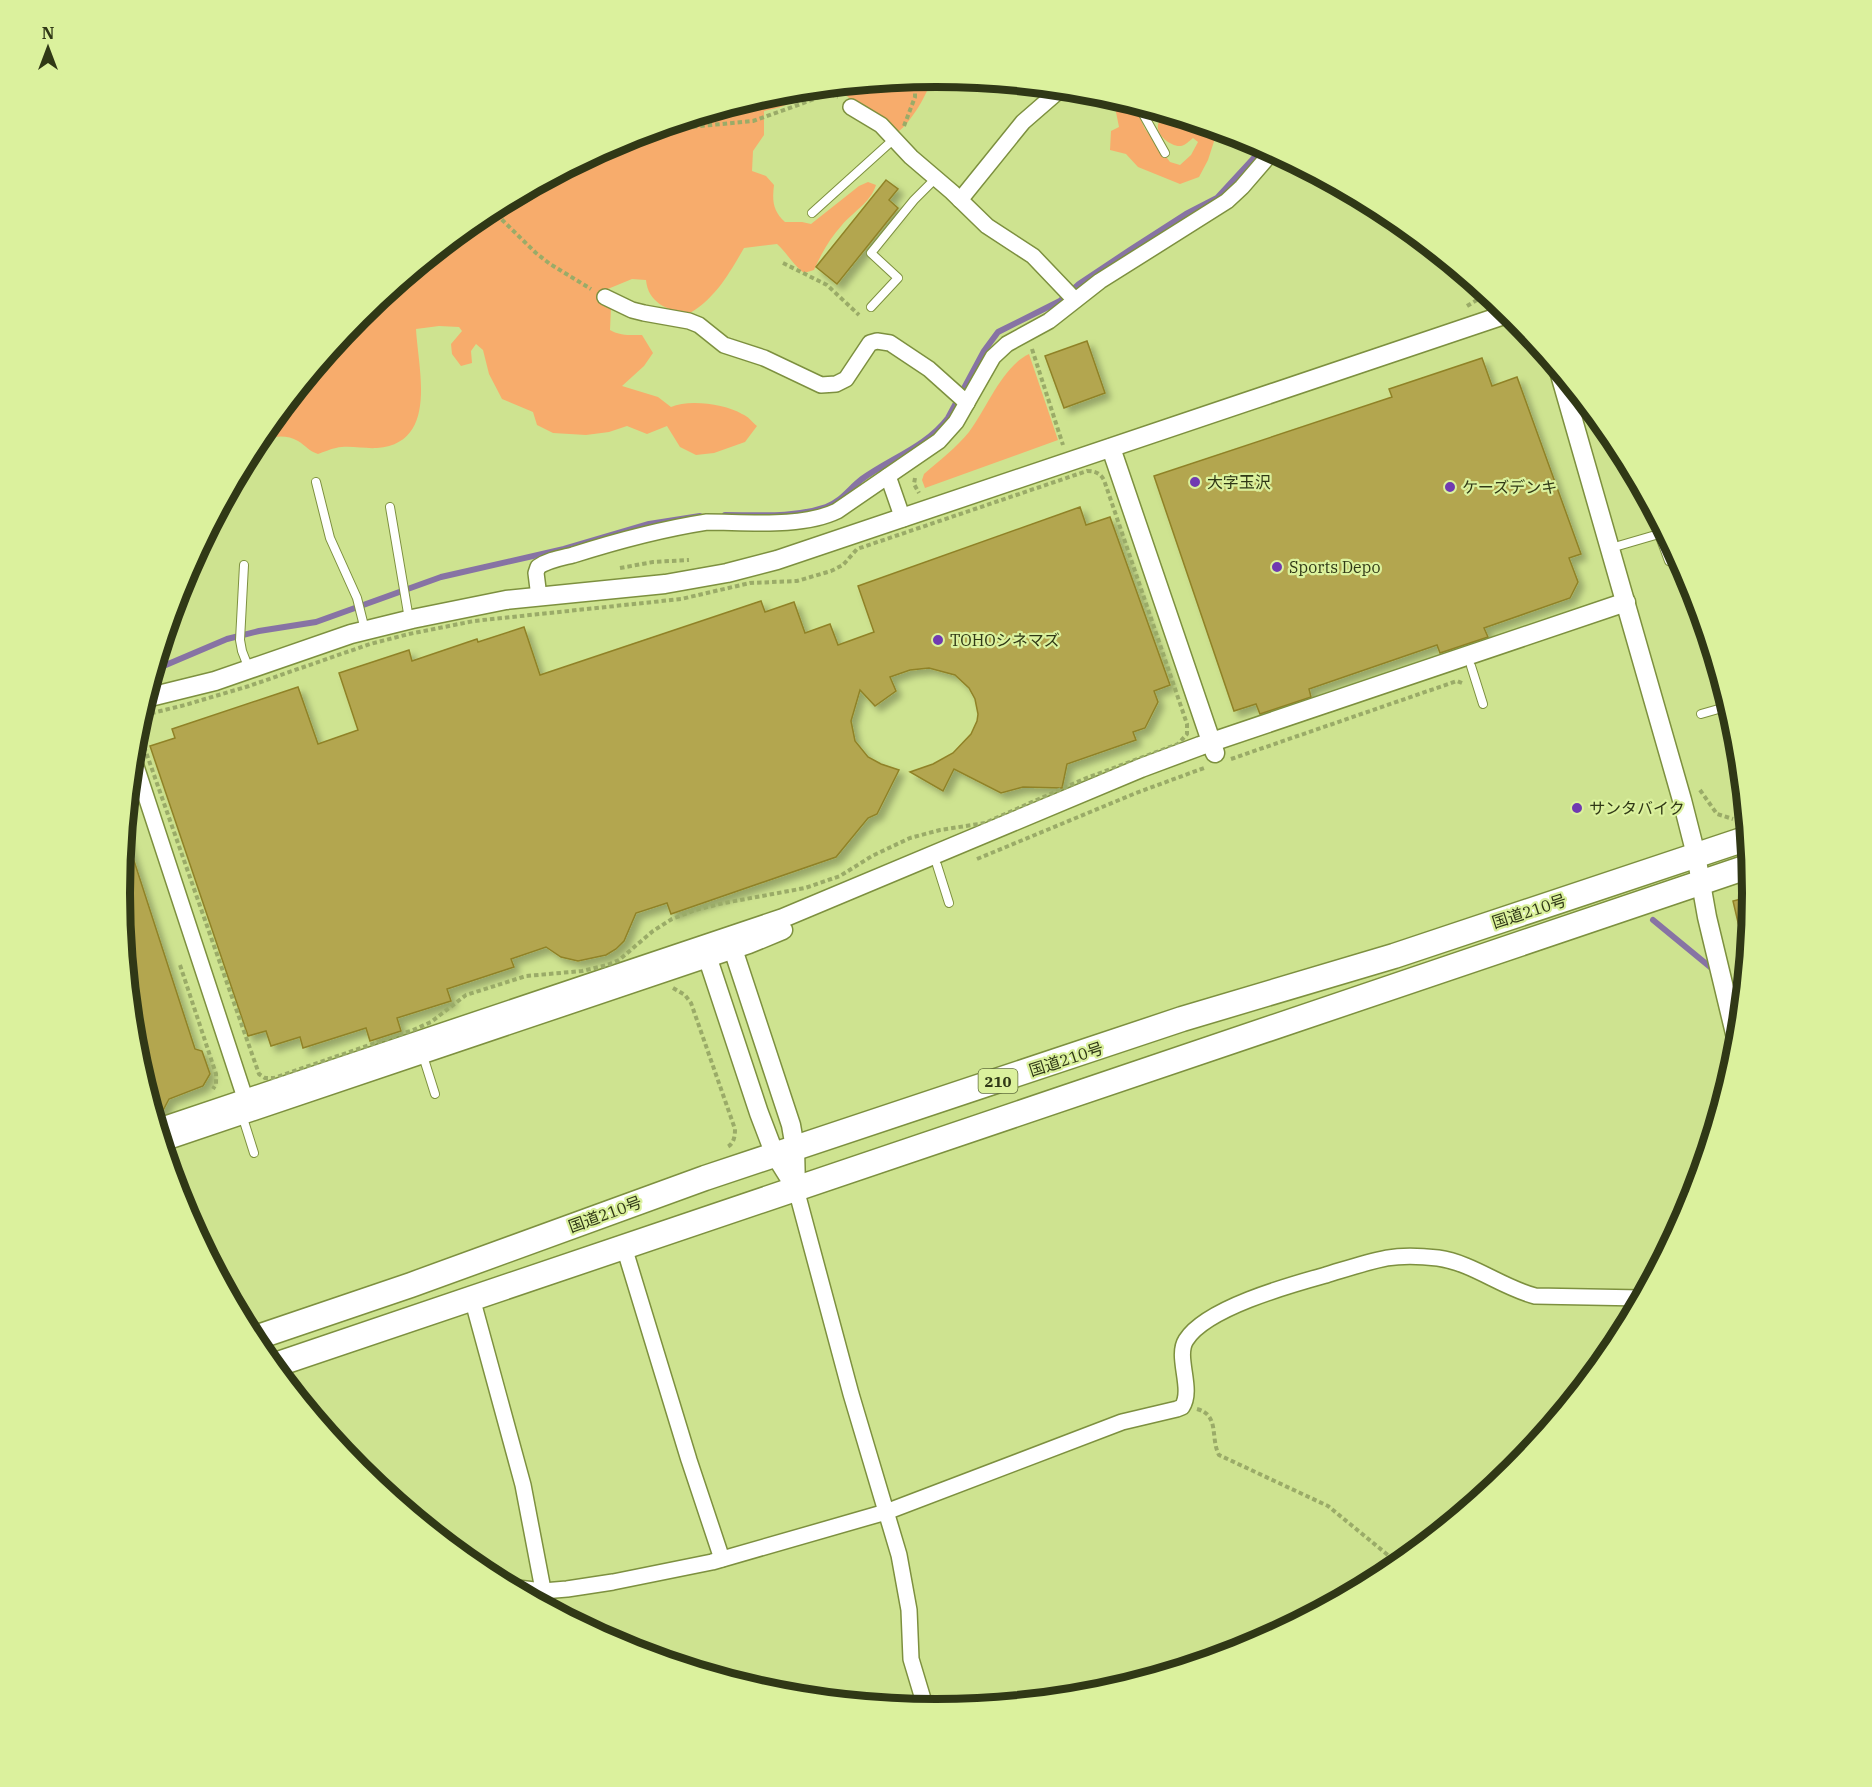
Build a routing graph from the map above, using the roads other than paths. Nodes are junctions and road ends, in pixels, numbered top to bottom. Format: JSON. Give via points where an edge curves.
{"nodes":[{"id":1,"x":1053,"y":96,"type":"edge"},
{"id":2,"x":851,"y":107,"type":"road end"},
{"id":3,"x":1143,"y":113,"type":"edge"},
{"id":4,"x":896,"y":141,"type":"junction"},
{"id":5,"x":1165,"y":153,"type":"dead end"},
{"id":6,"x":1267,"y":158,"type":"edge"},
{"id":7,"x":936,"y":178,"type":"junction"},
{"id":8,"x":960,"y":200,"type":"junction"},
{"id":9,"x":812,"y":213,"type":"dead end"},
{"id":10,"x":605,"y":297,"type":"road end"},
{"id":11,"x":1076,"y":300,"type":"junction"},
{"id":12,"x":871,"y":307,"type":"dead end"},
{"id":13,"x":1499,"y":317,"type":"edge"},
{"id":14,"x":1564,"y":389,"type":"edge"},
{"id":15,"x":967,"y":403,"type":"junction"},
{"id":16,"x":1111,"y":448,"type":"junction"},
{"id":17,"x":888,"y":476,"type":"junction"},
{"id":18,"x":316,"y":482,"type":"dead end"},
{"id":19,"x":390,"y":507,"type":"dead end"},
{"id":20,"x":903,"y":519,"type":"junction"},
{"id":21,"x":1658,"y":534,"type":"edge"},
{"id":22,"x":1611,"y":548,"type":"junction"},
{"id":23,"x":244,"y":565,"type":"dead end"},
{"id":24,"x":539,"y":597,"type":"junction"},
{"id":25,"x":1628,"y":607,"type":"junction"},
{"id":26,"x":409,"y":619,"type":"junction"},
{"id":27,"x":365,"y":630,"type":"junction"},
{"id":28,"x":1471,"y":666,"type":"junction"},
{"id":29,"x":249,"y":669,"type":"junction"},
{"id":30,"x":154,"y":696,"type":"edge"},
{"id":31,"x":1484,"y":704,"type":"dead end"},
{"id":32,"x":1721,"y":708,"type":"edge"},
{"id":33,"x":1701,"y":714,"type":"dead end"},
{"id":34,"x":1216,"y":755,"type":"junction"},
{"id":35,"x":138,"y":776,"type":"edge"},
{"id":36,"x":1741,"y":840,"type":"edge"},
{"id":37,"x":1696,"y":855,"type":"junction"},
{"id":38,"x":937,"y":865,"type":"junction"},
{"id":39,"x":1742,"y":869,"type":"edge"},
{"id":40,"x":1701,"y":883,"type":"junction"},
{"id":41,"x":949,"y":903,"type":"dead end"},
{"id":42,"x":731,"y":943,"type":"junction"},
{"id":43,"x":705,"y":951,"type":"junction"},
{"id":44,"x":1732,"y":1021,"type":"edge"},
{"id":45,"x":422,"y":1054,"type":"junction"},
{"id":46,"x":435,"y":1094,"type":"dead end"},
{"id":47,"x":246,"y":1109,"type":"junction"},
{"id":48,"x":164,"y":1127,"type":"edge"},
{"id":49,"x":168,"y":1140,"type":"edge"},
{"id":50,"x":785,"y":1151,"type":"junction"},
{"id":51,"x":254,"y":1153,"type":"dead end"},
{"id":52,"x":796,"y":1189,"type":"junction"},
{"id":53,"x":624,"y":1247,"type":"junction"},
{"id":54,"x":472,"y":1298,"type":"junction"},
{"id":55,"x":1633,"y":1298,"type":"edge"},
{"id":56,"x":262,"y":1337,"type":"edge"},
{"id":57,"x":281,"y":1363,"type":"edge"},
{"id":58,"x":886,"y":1512,"type":"junction"},
{"id":59,"x":723,"y":1559,"type":"junction"},
{"id":60,"x":544,"y":1598,"type":"edge"},
{"id":61,"x":923,"y":1700,"type":"edge"}],
"edges":[{"from":1,"to":8,"type":"street","via":[[1023,122]]},
{"from":2,"to":4,"type":"street","via":[[876,121]]},
{"from":3,"to":5,"type":"lane"},
{"from":4,"to":7,"type":"street"},
{"from":4,"to":9,"type":"lane"},
{"from":6,"to":11,"type":"street","via":[[1227,201]]},
{"from":7,"to":8,"type":"street"},
{"from":7,"to":12,"type":"lane","via":[[871,253],[898,278]]},
{"from":8,"to":11,"type":"street","via":[[992,230],[1033,256]]},
{"from":10,"to":15,"type":"street","via":[[632,310],[699,325],[724,345],[764,358],[821,385],[846,379],[866,346],[874,341],[884,342],[920,363]]},
{"from":11,"to":15,"type":"street","via":[[1059,315],[999,351]]},
{"from":13,"to":16,"type":"street"},
{"from":14,"to":22,"type":"street"},
{"from":15,"to":17,"type":"street","via":[[939,441]]},
{"from":16,"to":20,"type":"street"},
{"from":16,"to":34,"type":"street"},
{"from":17,"to":20,"type":"street"},
{"from":17,"to":24,"type":"street","via":[[822,517],[692,524],[541,564],[536,573]]},
{"from":18,"to":27,"type":"lane","via":[[330,538],[357,598]]},
{"from":19,"to":26,"type":"lane"},
{"from":20,"to":24,"type":"street","via":[[727,573],[654,586]]},
{"from":21,"to":22,"type":"lane"},
{"from":22,"to":25,"type":"street"},
{"from":23,"to":29,"type":"lane","via":[[240,640]]},
{"from":24,"to":26,"type":"street"},
{"from":25,"to":28,"type":"street"},
{"from":25,"to":34,"type":"street"},
{"from":25,"to":37,"type":"street"},
{"from":26,"to":27,"type":"street"},
{"from":27,"to":29,"type":"street"},
{"from":28,"to":31,"type":"lane"},
{"from":28,"to":34,"type":"street"},
{"from":29,"to":30,"type":"street"},
{"from":32,"to":33,"type":"lane"},
{"from":34,"to":38,"type":"street","via":[[1120,788]]},
{"from":34,"to":42,"type":"street","via":[[1141,768]]},
{"from":35,"to":47,"type":"street"},
{"from":36,"to":37,"type":"highway","name":"国道210号","number":"210"},
{"from":37,"to":40,"type":"street"},
{"from":37,"to":50,"type":"highway","name":"国道210号","number":"210"},
{"from":38,"to":41,"type":"lane"},
{"from":38,"to":42,"type":"street"},
{"from":39,"to":40,"type":"highway","name":"国道210号","number":"210"},
{"from":40,"to":44,"type":"street"},
{"from":40,"to":52,"type":"highway","name":"国道210号","number":"210"},
{"from":42,"to":43,"type":"street"},
{"from":42,"to":50,"type":"street","via":[[791,1125]]},
{"from":43,"to":45,"type":"street"},
{"from":43,"to":47,"type":"street"},
{"from":43,"to":50,"type":"street","via":[[759,1113]]},
{"from":45,"to":46,"type":"lane"},
{"from":45,"to":47,"type":"street"},
{"from":47,"to":48,"type":"street"},
{"from":47,"to":49,"type":"street"},
{"from":47,"to":51,"type":"lane"},
{"from":50,"to":52,"type":"street"},
{"from":50,"to":56,"type":"highway","name":"国道210号","number":"210"},
{"from":52,"to":53,"type":"highway","name":"国道210号","number":"210"},
{"from":52,"to":58,"type":"street"},
{"from":53,"to":54,"type":"highway","name":"国道210号","number":"210"},
{"from":53,"to":59,"type":"street"},
{"from":54,"to":57,"type":"highway","name":"国道210号","number":"210"},
{"from":54,"to":60,"type":"street","via":[[523,1485]]},
{"from":55,"to":58,"type":"street","via":[[1535,1296],[1448,1260],[1426,1257],[1386,1258],[1263,1293],[1203,1324],[1188,1337],[1184,1345],[1186,1398],[1182,1407],[1122,1422]]},
{"from":58,"to":59,"type":"street"},
{"from":58,"to":61,"type":"street","via":[[899,1555],[907,1596],[911,1659]]},
{"from":59,"to":60,"type":"street"}]}
